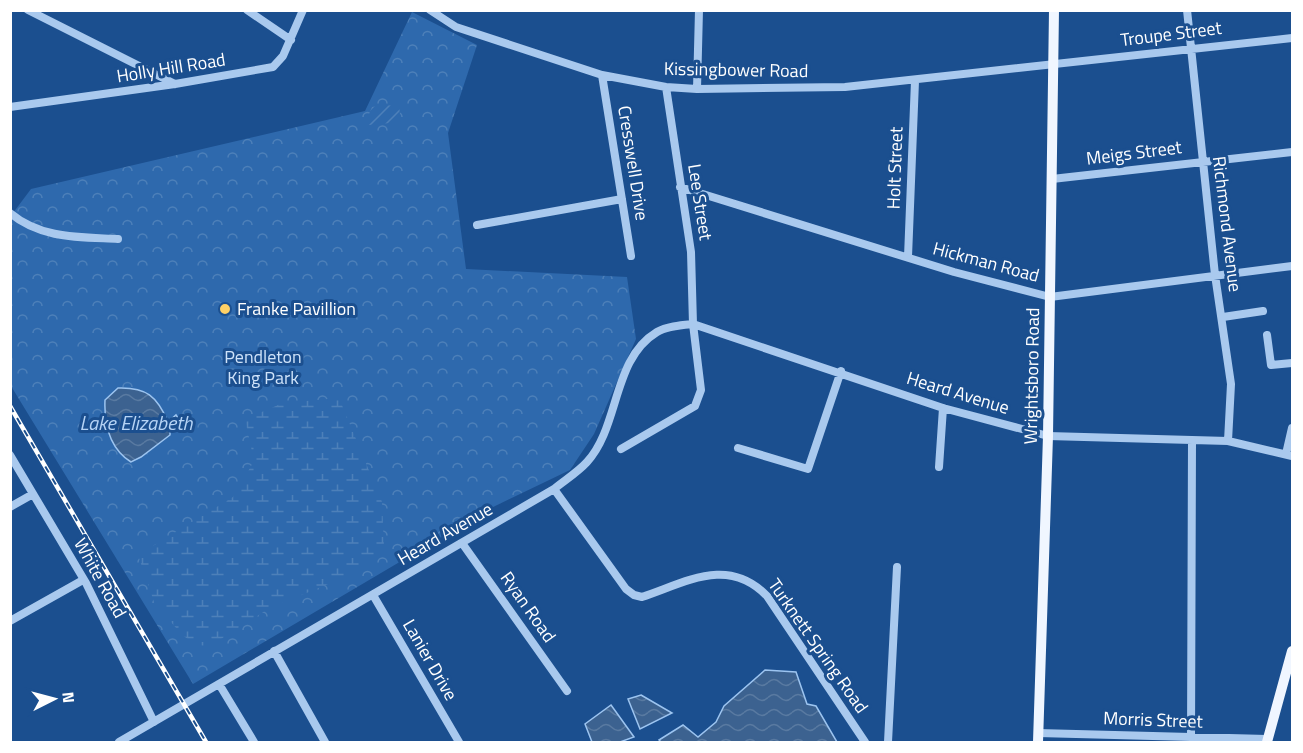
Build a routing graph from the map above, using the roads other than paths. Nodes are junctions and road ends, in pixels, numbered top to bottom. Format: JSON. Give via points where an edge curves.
{"nodes":[{"id":1,"x":28,"y":10,"type":"edge"},
{"id":2,"x":247,"y":10,"type":"edge"},
{"id":3,"x":303,"y":10,"type":"edge"},
{"id":4,"x":430,"y":10,"type":"edge"},
{"id":5,"x":699,"y":10,"type":"edge"},
{"id":6,"x":1054,"y":10,"type":"edge"},
{"id":7,"x":1187,"y":10,"type":"edge"},
{"id":8,"x":1293,"y":38,"type":"edge"},
{"id":9,"x":291,"y":40,"type":"junction"},
{"id":10,"x":1190,"y":48,"type":"junction"},
{"id":11,"x":1053,"y":65,"type":"junction"},
{"id":12,"x":602,"y":75,"type":"junction"},
{"id":13,"x":915,"y":81,"type":"junction"},
{"id":14,"x":175,"y":84,"type":"junction"},
{"id":15,"x":666,"y":87,"type":"junction"},
{"id":16,"x":697,"y":89,"type":"junction"},
{"id":17,"x":10,"y":107,"type":"edge"},
{"id":18,"x":1293,"y":152,"type":"edge"},
{"id":19,"x":1202,"y":162,"type":"junction"},
{"id":20,"x":1052,"y":179,"type":"junction"},
{"id":21,"x":680,"y":188,"type":"junction"},
{"id":22,"x":622,"y":199,"type":"junction"},
{"id":23,"x":10,"y":213,"type":"edge"},
{"id":24,"x":477,"y":225,"type":"dead end"},
{"id":25,"x":118,"y":239,"type":"dead end"},
{"id":26,"x":632,"y":256,"type":"dead end"},
{"id":27,"x":908,"y":257,"type":"junction"},
{"id":28,"x":1293,"y":266,"type":"edge"},
{"id":29,"x":1215,"y":275,"type":"junction"},
{"id":30,"x":1050,"y":297,"type":"junction"},
{"id":31,"x":1263,"y":311,"type":"dead end"},
{"id":32,"x":1223,"y":317,"type":"junction"},
{"id":33,"x":693,"y":324,"type":"junction"},
{"id":34,"x":1267,"y":335,"type":"dead end"},
{"id":35,"x":1293,"y":363,"type":"edge"},
{"id":36,"x":841,"y":371,"type":"junction"},
{"id":37,"x":943,"y":408,"type":"junction"},
{"id":38,"x":1293,"y":428,"type":"edge"},
{"id":39,"x":1048,"y":436,"type":"junction"},
{"id":40,"x":1192,"y":440,"type":"junction"},
{"id":41,"x":1228,"y":441,"type":"junction"},
{"id":42,"x":738,"y":448,"type":"dead end"},
{"id":43,"x":621,"y":449,"type":"dead end"},
{"id":44,"x":10,"y":455,"type":"edge"},
{"id":45,"x":1289,"y":455,"type":"edge"},
{"id":46,"x":939,"y":467,"type":"dead end"},
{"id":47,"x":554,"y":489,"type":"junction"},
{"id":48,"x":33,"y":494,"type":"junction"},
{"id":49,"x":10,"y":507,"type":"edge"},
{"id":50,"x":462,"y":543,"type":"junction"},
{"id":51,"x":897,"y":567,"type":"dead end"},
{"id":52,"x":83,"y":580,"type":"junction"},
{"id":53,"x":373,"y":595,"type":"junction"},
{"id":54,"x":10,"y":621,"type":"edge"},
{"id":55,"x":274,"y":651,"type":"junction"},
{"id":56,"x":1293,"y":651,"type":"edge"},
{"id":57,"x":1288,"y":682,"type":"edge"},
{"id":58,"x":219,"y":684,"type":"junction"},
{"id":59,"x":567,"y":691,"type":"dead end"},
{"id":60,"x":153,"y":722,"type":"junction"},
{"id":61,"x":1038,"y":738,"type":"edge"},
{"id":62,"x":1191,"y":740,"type":"edge"},
{"id":63,"x":1267,"y":741,"type":"edge"},
{"id":64,"x":119,"y":742,"type":"edge"},
{"id":65,"x":254,"y":742,"type":"edge"},
{"id":66,"x":326,"y":742,"type":"edge"},
{"id":67,"x":459,"y":742,"type":"edge"},
{"id":68,"x":865,"y":742,"type":"edge"},
{"id":69,"x":888,"y":742,"type":"edge"}],
"edges":[{"from":1,"to":14,"type":"street"},
{"from":2,"to":9,"type":"street"},
{"from":3,"to":9,"type":"street","name":"Holly Hill Road"},
{"from":4,"to":12,"type":"street","name":"Kissingbower Road","via":[[456,27]]},
{"from":5,"to":16,"type":"street"},
{"from":6,"to":11,"type":"main road","name":"Wrightsboro Road"},
{"from":7,"to":10,"type":"street","name":"Richmond Avenue"},
{"from":8,"to":10,"type":"street","name":"Troupe Street"},
{"from":9,"to":14,"type":"street","name":"Holly Hill Road","via":[[273,67]]},
{"from":10,"to":11,"type":"street","name":"Troupe Street"},
{"from":10,"to":19,"type":"street","name":"Richmond Avenue"},
{"from":11,"to":13,"type":"street","name":"Kissingbower Road"},
{"from":11,"to":20,"type":"main road","name":"Wrightsboro Road"},
{"from":12,"to":15,"type":"street","name":"Kissingbower Road"},
{"from":12,"to":22,"type":"street","name":"Cresswell Drive"},
{"from":13,"to":16,"type":"street","name":"Kissingbower Road","via":[[845,87]]},
{"from":13,"to":27,"type":"street","name":"Holt Street"},
{"from":14,"to":17,"type":"street","name":"Holly Hill Road"},
{"from":15,"to":16,"type":"street","name":"Kissingbower Road"},
{"from":15,"to":21,"type":"street","name":"Lee Street"},
{"from":18,"to":19,"type":"street","name":"Meigs Street"},
{"from":19,"to":20,"type":"street","name":"Meigs Street"},
{"from":19,"to":29,"type":"street","name":"Richmond Avenue"},
{"from":20,"to":30,"type":"main road","name":"Wrightsboro Road"},
{"from":21,"to":27,"type":"street","name":"Hickman Road"},
{"from":21,"to":33,"type":"street","name":"Lee Street","via":[[691,252]]},
{"from":22,"to":24,"type":"street"},
{"from":22,"to":26,"type":"street","name":"Cresswell Drive"},
{"from":23,"to":25,"type":"street","via":[[40,230],[61,236]]},
{"from":27,"to":30,"type":"street","name":"Hickman Road"},
{"from":28,"to":29,"type":"street","name":"Hickman Road"},
{"from":29,"to":30,"type":"street","name":"Hickman Road"},
{"from":29,"to":32,"type":"street","name":"Richmond Avenue"},
{"from":30,"to":39,"type":"main road","name":"Wrightsboro Road"},
{"from":31,"to":32,"type":"street"},
{"from":32,"to":41,"type":"street","name":"Richmond Avenue","via":[[1231,384]]},
{"from":33,"to":36,"type":"street","name":"Heard Avenue"},
{"from":33,"to":43,"type":"street","via":[[700,399],[695,406]]},
{"from":33,"to":47,"type":"street","name":"Heard Avenue","via":[[657,332],[635,352],[588,462]]},
{"from":34,"to":35,"type":"street","via":[[1270,365]]},
{"from":36,"to":37,"type":"street","name":"Heard Avenue"},
{"from":36,"to":42,"type":"street","via":[[808,469]]},
{"from":37,"to":39,"type":"street","name":"Heard Avenue"},
{"from":37,"to":46,"type":"street"},
{"from":38,"to":45,"type":"street"},
{"from":39,"to":40,"type":"street","name":"Heard Avenue"},
{"from":39,"to":61,"type":"main road","name":"Wrightsboro Road"},
{"from":40,"to":41,"type":"street","name":"Heard Avenue"},
{"from":40,"to":62,"type":"street"},
{"from":41,"to":45,"type":"street","name":"Heard Avenue"},
{"from":44,"to":48,"type":"street","name":"White Road"},
{"from":47,"to":50,"type":"street","name":"Heard Avenue"},
{"from":47,"to":68,"type":"street","name":"Turknett Spring Road","via":[[634,595],[642,597],[713,574],[736,574],[754,583],[767,596]]},
{"from":48,"to":49,"type":"street"},
{"from":48,"to":52,"type":"street","name":"White Road"},
{"from":50,"to":53,"type":"street","name":"Heard Avenue"},
{"from":50,"to":59,"type":"street","name":"Ryan Road"},
{"from":51,"to":69,"type":"street"},
{"from":52,"to":54,"type":"street"},
{"from":52,"to":60,"type":"street","name":"White Road"},
{"from":53,"to":55,"type":"street","name":"Heard Avenue"},
{"from":53,"to":67,"type":"street","name":"Lanier Drive"},
{"from":55,"to":58,"type":"street","name":"Heard Avenue"},
{"from":55,"to":66,"type":"street"},
{"from":56,"to":57,"type":"main road"},
{"from":57,"to":63,"type":"main road"},
{"from":58,"to":60,"type":"street","name":"Heard Avenue"},
{"from":58,"to":65,"type":"street"},
{"from":60,"to":64,"type":"street","name":"Heard Avenue"},
{"from":61,"to":62,"type":"street","name":"Morris Street"},
{"from":62,"to":63,"type":"street","name":"Morris Street"}]}
